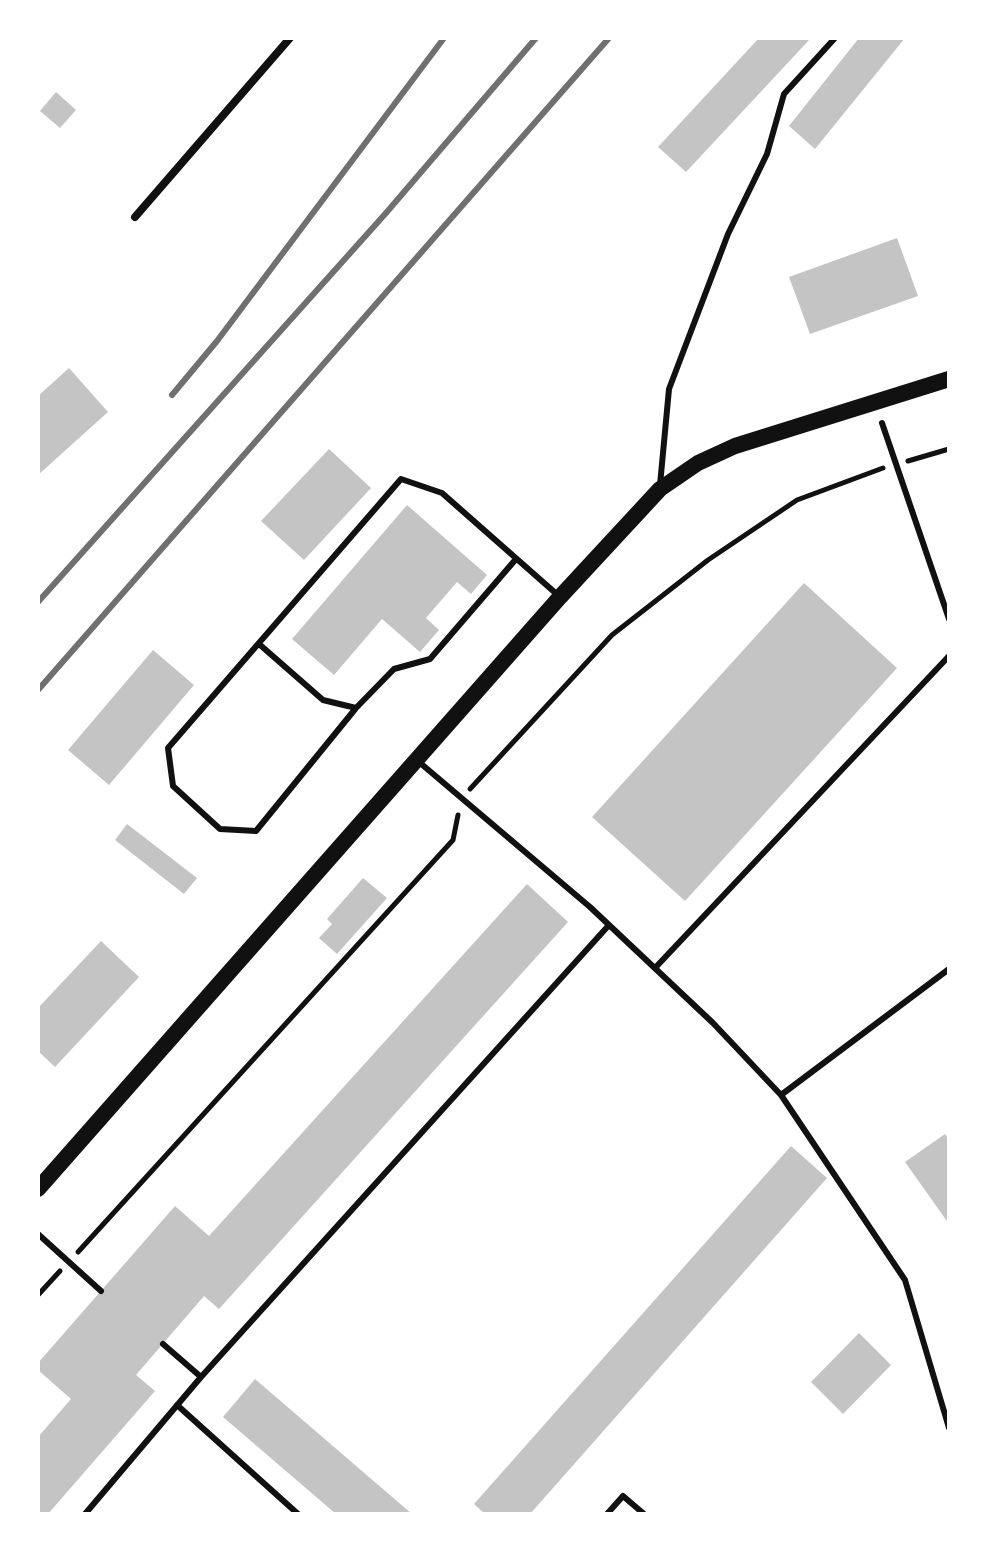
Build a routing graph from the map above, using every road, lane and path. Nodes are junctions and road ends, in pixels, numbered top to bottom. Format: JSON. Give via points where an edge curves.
{"nodes":[{"id":1,"x":290,"y":38,"type":"edge"},
{"id":2,"x":835,"y":38,"type":"edge"},
{"id":3,"x":135,"y":217,"type":"dead end"},
{"id":4,"x":949,"y":379,"type":"edge"},
{"id":5,"x":882,"y":423,"type":"dead end"},
{"id":6,"x":949,"y":449,"type":"edge"},
{"id":7,"x":897,"y":464,"type":"junction"},
{"id":8,"x":660,"y":489,"type":"junction"},
{"id":9,"x":516,"y":559,"type":"junction"},
{"id":10,"x":560,"y":597,"type":"junction"},
{"id":11,"x":948,"y":615,"type":"edge"},
{"id":12,"x":259,"y":644,"type":"junction"},
{"id":13,"x":949,"y":656,"type":"edge"},
{"id":14,"x":356,"y":708,"type":"junction"},
{"id":15,"x":416,"y":759,"type":"junction"},
{"id":16,"x":461,"y":799,"type":"junction"},
{"id":17,"x":609,"y":925,"type":"junction"},
{"id":18,"x":655,"y":968,"type":"junction"},
{"id":19,"x":949,"y":969,"type":"edge"},
{"id":20,"x":781,"y":1095,"type":"junction"},
{"id":21,"x":38,"y":1189,"type":"edge"},
{"id":22,"x":38,"y":1234,"type":"edge"},
{"id":23,"x":101,"y":1291,"type":"dead end"},
{"id":24,"x":38,"y":1295,"type":"edge"},
{"id":25,"x":163,"y":1344,"type":"dead end"},
{"id":26,"x":201,"y":1377,"type":"junction"},
{"id":27,"x":177,"y":1405,"type":"junction"},
{"id":28,"x":949,"y":1428,"type":"edge"},
{"id":29,"x":85,"y":1514,"type":"edge"},
{"id":30,"x":298,"y":1514,"type":"edge"},
{"id":31,"x":607,"y":1514,"type":"edge"},
{"id":32,"x":644,"y":1514,"type":"edge"}],
"edges":[{"from":1,"to":3,"type":"street"},
{"from":2,"to":8,"type":"lane","via":[[784,94],[767,154],[728,234],[669,389]]},
{"from":4,"to":8,"type":"main road","via":[[735,446]]},
{"from":5,"to":7,"type":"lane"},
{"from":6,"to":7,"type":"path"},
{"from":7,"to":11,"type":"lane"},
{"from":7,"to":16,"type":"path","via":[[797,500],[708,560],[612,635]]},
{"from":8,"to":10,"type":"main road"},
{"from":9,"to":10,"type":"lane"},
{"from":9,"to":12,"type":"lane","via":[[442,493],[401,479]]},
{"from":9,"to":14,"type":"lane","via":[[430,659],[394,669]]},
{"from":10,"to":15,"type":"main road"},
{"from":12,"to":14,"type":"lane","via":[[323,700]]},
{"from":12,"to":14,"type":"lane","via":[[168,748],[173,786],[220,829],[256,831]]},
{"from":13,"to":18,"type":"lane"},
{"from":15,"to":16,"type":"lane"},
{"from":15,"to":21,"type":"main road"},
{"from":16,"to":17,"type":"lane"},
{"from":16,"to":24,"type":"path","via":[[453,840]]},
{"from":17,"to":18,"type":"lane"},
{"from":17,"to":26,"type":"lane"},
{"from":18,"to":20,"type":"lane"},
{"from":19,"to":20,"type":"lane"},
{"from":20,"to":28,"type":"lane","via":[[905,1280]]},
{"from":22,"to":23,"type":"lane"},
{"from":25,"to":26,"type":"lane"},
{"from":26,"to":27,"type":"lane"},
{"from":27,"to":29,"type":"lane"},
{"from":27,"to":30,"type":"lane"},
{"from":31,"to":32,"type":"lane","via":[[623,1496]]}]}
